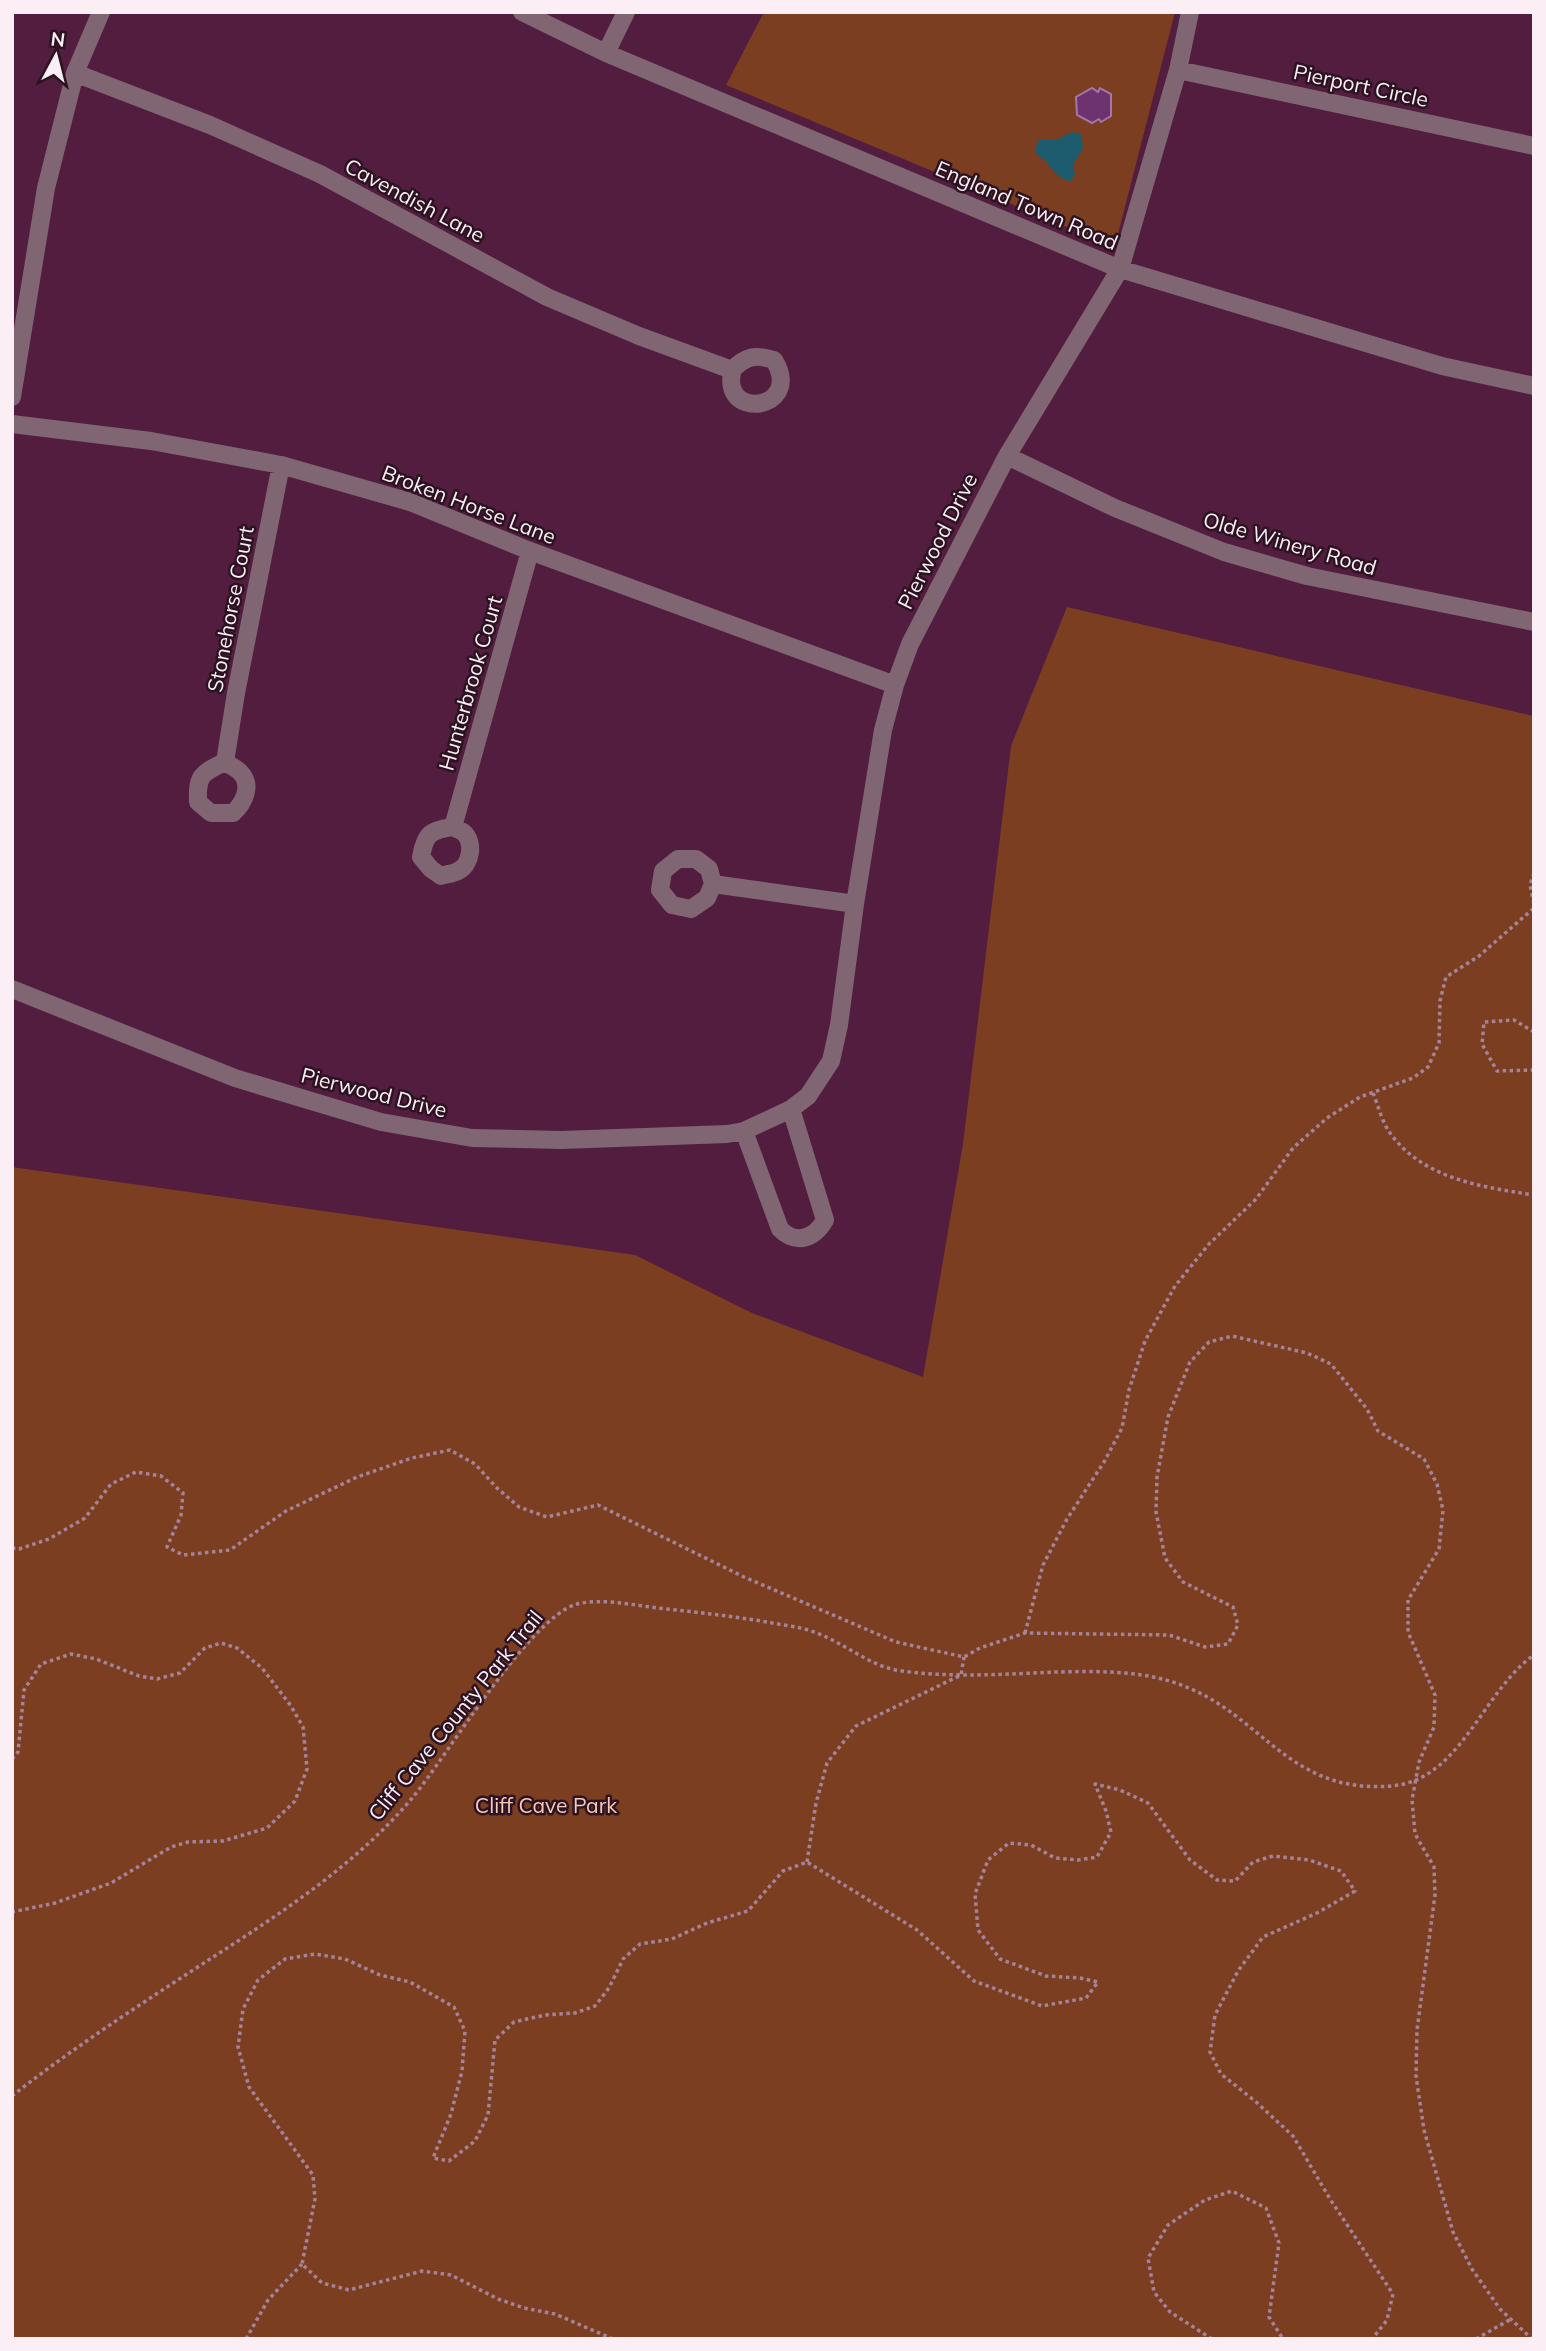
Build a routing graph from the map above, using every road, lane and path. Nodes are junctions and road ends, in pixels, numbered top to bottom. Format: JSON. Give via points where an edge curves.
{"nodes":[{"id":1,"x":101,"y":12,"type":"edge"},
{"id":2,"x":522,"y":12,"type":"edge"},
{"id":3,"x":626,"y":12,"type":"edge"},
{"id":4,"x":1190,"y":12,"type":"edge"},
{"id":5,"x":606,"y":53,"type":"junction"},
{"id":6,"x":1178,"y":70,"type":"junction"},
{"id":7,"x":75,"y":73,"type":"junction"},
{"id":8,"x":1534,"y":146,"type":"edge"},
{"id":9,"x":1120,"y":269,"type":"junction"},
{"id":10,"x":732,"y":370,"type":"dead end"},
{"id":11,"x":1534,"y":386,"type":"edge"},
{"id":12,"x":12,"y":397,"type":"edge"},
{"id":13,"x":12,"y":424,"type":"edge"},
{"id":14,"x":1007,"y":456,"type":"junction"},
{"id":15,"x":281,"y":465,"type":"junction"},
{"id":16,"x":530,"y":551,"type":"junction"},
{"id":17,"x":1534,"y":622,"type":"edge"},
{"id":18,"x":895,"y":685,"type":"junction"},
{"id":19,"x":225,"y":762,"type":"dead end"},
{"id":20,"x":453,"y":827,"type":"dead end"},
{"id":21,"x":1534,"y":873,"type":"edge"},
{"id":22,"x":713,"y":884,"type":"dead end"},
{"id":23,"x":855,"y":904,"type":"junction"},
{"id":24,"x":1534,"y":906,"type":"edge"},
{"id":25,"x":12,"y":989,"type":"edge"},
{"id":26,"x":1534,"y":1032,"type":"edge"},
{"id":27,"x":1534,"y":1070,"type":"edge"},
{"id":28,"x":1373,"y":1093,"type":"junction"},
{"id":29,"x":791,"y":1109,"type":"junction"},
{"id":30,"x":744,"y":1131,"type":"junction"},
{"id":31,"x":1534,"y":1195,"type":"edge"},
{"id":32,"x":12,"y":1548,"type":"edge"},
{"id":33,"x":1025,"y":1633,"type":"junction"},
{"id":34,"x":1534,"y":1655,"type":"edge"},
{"id":35,"x":964,"y":1657,"type":"junction"},
{"id":36,"x":961,"y":1675,"type":"junction"},
{"id":37,"x":12,"y":1759,"type":"edge"},
{"id":38,"x":1415,"y":1780,"type":"junction"},
{"id":39,"x":807,"y":1862,"type":"junction"},
{"id":40,"x":12,"y":1912,"type":"edge"},
{"id":41,"x":12,"y":2096,"type":"edge"},
{"id":42,"x":302,"y":2264,"type":"junction"},
{"id":43,"x":1511,"y":2319,"type":"junction"},
{"id":44,"x":246,"y":2339,"type":"edge"},
{"id":45,"x":613,"y":2339,"type":"edge"},
{"id":46,"x":1212,"y":2339,"type":"edge"},
{"id":47,"x":1283,"y":2339,"type":"edge"},
{"id":48,"x":1372,"y":2339,"type":"edge"},
{"id":49,"x":1476,"y":2339,"type":"edge"},
{"id":50,"x":1532,"y":2339,"type":"edge"}],
"edges":[{"from":1,"to":7,"type":"street"},
{"from":2,"to":5,"type":"street","name":"England Town Road"},
{"from":3,"to":5,"type":"street"},
{"from":4,"to":6,"type":"street","name":"Pierwood Drive"},
{"from":5,"to":9,"type":"street","name":"England Town Road"},
{"from":6,"to":8,"type":"street","name":"Pierport Circle"},
{"from":6,"to":9,"type":"street","name":"Pierwood Drive"},
{"from":7,"to":10,"type":"street","name":"Cavendish Lane","via":[[320,174],[547,297]]},
{"from":7,"to":12,"type":"street","via":[[46,188]]},
{"from":9,"to":11,"type":"street","name":"England Town Road","via":[[1442,366]]},
{"from":9,"to":14,"type":"street","name":"Pierwood Drive"},
{"from":13,"to":15,"type":"street","name":"Broken Horse Lane","via":[[151,441]]},
{"from":14,"to":17,"type":"street","name":"Olde Winery Road","via":[[1115,508],[1224,552],[1342,584]]},
{"from":14,"to":18,"type":"street","name":"Pierwood Drive","via":[[910,643]]},
{"from":15,"to":16,"type":"street","name":"Broken Horse Lane","via":[[410,502]]},
{"from":15,"to":19,"type":"street","name":"Stonehorse Court"},
{"from":16,"to":18,"type":"street","name":"Broken Horse Lane"},
{"from":16,"to":20,"type":"street","name":"Hunterbrook Court"},
{"from":18,"to":23,"type":"street","name":"Pierwood Drive","via":[[883,730]]},
{"from":21,"to":24,"type":"path","via":[[1530,885]]},
{"from":22,"to":23,"type":"street"},
{"from":23,"to":29,"type":"street","name":"Pierwood Drive","via":[[831,1061],[808,1096]]},
{"from":24,"to":28,"type":"path","via":[[1479,956],[1446,977],[1439,1043],[1428,1068]]},
{"from":25,"to":30,"type":"street","name":"Pierwood Drive","via":[[235,1078],[381,1122],[472,1138],[576,1139]]},
{"from":26,"to":27,"type":"path","via":[[1514,1020],[1484,1022],[1482,1044],[1497,1071]]},
{"from":28,"to":31,"type":"path","via":[[1390,1132],[1420,1163],[1476,1186]]},
{"from":28,"to":33,"type":"path","via":[[1327,1118],[1293,1149],[1255,1199],[1175,1286],[1145,1341],[1122,1428],[1043,1565]]},
{"from":29,"to":30,"type":"street","name":"Pierwood Drive"},
{"from":29,"to":30,"type":"street","via":[[825,1220],[809,1237],[798,1239],[779,1229]]},
{"from":32,"to":35,"type":"path","via":[[49,1539],[85,1518],[111,1484],[136,1472],[161,1476],[183,1493],[181,1515],[167,1547],[183,1555],[230,1550],[286,1511],[357,1477],[450,1450],[475,1464],[519,1507],[547,1517],[598,1505],[744,1577],[897,1642]]},
{"from":33,"to":35,"type":"path"},
{"from":33,"to":38,"type":"path","via":[[1169,1635],[1205,1647],[1228,1644],[1238,1625],[1233,1607],[1183,1582],[1165,1558],[1156,1512],[1168,1417],[1190,1362],[1209,1342],[1232,1336],[1307,1353],[1331,1364],[1378,1430],[1424,1459],[1437,1484],[1443,1510],[1439,1549],[1408,1600],[1408,1632],[1435,1695],[1434,1727]]},
{"from":34,"to":38,"type":"path","name":"Cliff Cave County Park Trail","via":[[1506,1682],[1445,1760]]},
{"from":35,"to":36,"type":"path"},
{"from":36,"to":38,"type":"path","name":"Cliff Cave County Park Trail","via":[[1095,1670],[1160,1679],[1212,1699],[1276,1750],[1319,1776],[1356,1786]]},
{"from":36,"to":39,"type":"path","via":[[856,1726],[827,1763]]},
{"from":36,"to":41,"type":"path","name":"Cliff Cave County Park Trail","via":[[895,1671],[810,1630],[769,1622],[625,1604],[569,1606],[515,1659],[413,1797],[371,1840],[292,1905]]},
{"from":37,"to":40,"type":"path","via":[[18,1752],[24,1690],[41,1664],[71,1654],[157,1679],[180,1673],[205,1648],[221,1643],[237,1648],[262,1668],[291,1706],[303,1727],[307,1769],[295,1801],[267,1828],[223,1841],[171,1847],[111,1882],[55,1903]]},
{"from":38,"to":43,"type":"path","via":[[1415,1834],[1434,1867],[1435,1895],[1417,2030],[1416,2076],[1424,2130],[1453,2232],[1472,2269]]},
{"from":39,"to":42,"type":"path","via":[[783,1871],[748,1911],[672,1938],[640,1944],[623,1959],[595,2006],[514,2022],[495,2039],[488,2115],[475,2141],[449,2161],[433,2158],[462,2071],[465,2031],[454,2007],[410,1982],[345,1959],[315,1954],[285,1959],[258,1980],[243,2009],[239,2047],[248,2087],[313,2175],[315,2199]]},
{"from":39,"to":48,"type":"path","via":[[916,1930],[974,1981],[1042,2007],[1086,1998],[1097,1982],[1046,1976],[1000,1959],[978,1930],[975,1894],[988,1860],[1009,1843],[1031,1844],[1055,1858],[1097,1857],[1111,1832],[1095,1784],[1148,1803],[1190,1860],[1217,1880],[1235,1881],[1254,1862],[1273,1856],[1309,1860],[1341,1871],[1355,1891],[1263,1937],[1238,1971],[1215,2015],[1210,2052],[1221,2074],[1293,2136],[1393,2294],[1387,2320]]},
{"from":42,"to":44,"type":"path","via":[[268,2300]]},
{"from":42,"to":45,"type":"path","via":[[322,2283],[349,2290],[422,2271],[451,2275],[498,2299],[555,2314]]},
{"from":43,"to":49,"type":"path"},
{"from":43,"to":50,"type":"path"},
{"from":46,"to":47,"type":"path","via":[[1170,2312],[1154,2292],[1149,2258],[1168,2225],[1205,2200],[1232,2191],[1266,2208],[1279,2243],[1269,2317]]}]}
